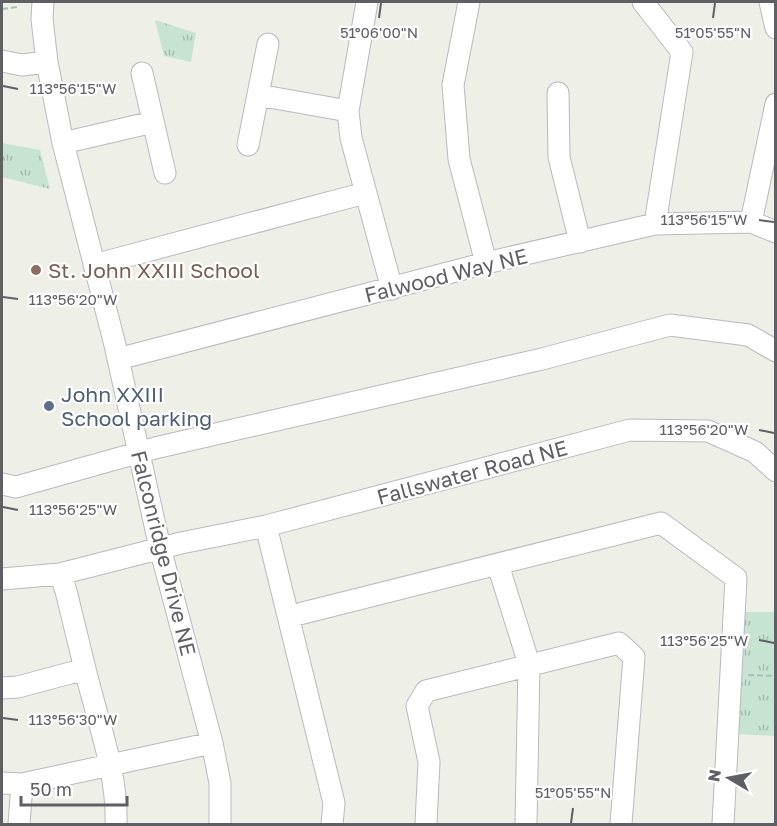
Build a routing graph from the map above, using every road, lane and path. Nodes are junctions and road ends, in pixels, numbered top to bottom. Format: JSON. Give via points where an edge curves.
{"nodes":[{"id":1,"x":43,"y":2,"type":"edge"},
{"id":2,"x":367,"y":2,"type":"edge"},
{"id":3,"x":469,"y":2,"type":"edge"},
{"id":4,"x":643,"y":2,"type":"edge"},
{"id":5,"x":770,"y":2,"type":"edge"},
{"id":6,"x":17,"y":7,"type":"dead end"},
{"id":7,"x":2,"y":9,"type":"edge"},
{"id":8,"x":776,"y":28,"type":"edge"},
{"id":9,"x":268,"y":44,"type":"dead end"},
{"id":10,"x":2,"y":61,"type":"edge"},
{"id":11,"x":47,"y":62,"type":"junction"},
{"id":12,"x":142,"y":73,"type":"dead end"},
{"id":13,"x":558,"y":93,"type":"dead end"},
{"id":14,"x":258,"y":95,"type":"junction"},
{"id":15,"x":776,"y":104,"type":"edge"},
{"id":16,"x":348,"y":111,"type":"junction"},
{"id":17,"x":153,"y":122,"type":"junction"},
{"id":18,"x":63,"y":143,"type":"junction"},
{"id":19,"x":248,"y":146,"type":"dead end"},
{"id":20,"x":165,"y":173,"type":"dead end"},
{"id":21,"x":365,"y":193,"type":"junction"},
{"id":22,"x":751,"y":222,"type":"junction"},
{"id":23,"x":655,"y":224,"type":"junction"},
{"id":24,"x":776,"y":232,"type":"edge"},
{"id":25,"x":580,"y":242,"type":"junction"},
{"id":26,"x":486,"y":263,"type":"junction"},
{"id":27,"x":94,"y":265,"type":"junction"},
{"id":28,"x":392,"y":289,"type":"junction"},
{"id":29,"x":776,"y":351,"type":"edge"},
{"id":30,"x":118,"y":359,"type":"junction"},
{"id":31,"x":139,"y":452,"type":"junction"},
{"id":32,"x":776,"y":471,"type":"edge"},
{"id":33,"x":2,"y":484,"type":"edge"},
{"id":34,"x":266,"y":526,"type":"junction"},
{"id":35,"x":160,"y":548,"type":"junction"},
{"id":36,"x":498,"y":566,"type":"junction"},
{"id":37,"x":60,"y":574,"type":"junction"},
{"id":38,"x":2,"y":579,"type":"edge"},
{"id":39,"x":291,"y":616,"type":"junction"},
{"id":40,"x":529,"y":664,"type":"junction"},
{"id":41,"x":85,"y":669,"type":"junction"},
{"id":42,"x":731,"y":674,"type":"junction"},
{"id":43,"x":776,"y":676,"type":"edge"},
{"id":44,"x":2,"y":688,"type":"edge"},
{"id":45,"x":212,"y":743,"type":"junction"},
{"id":46,"x":108,"y":765,"type":"junction"},
{"id":47,"x":12,"y":784,"type":"edge"},
{"id":48,"x":19,"y":825,"type":"edge"},
{"id":49,"x":116,"y":825,"type":"edge"},
{"id":50,"x":220,"y":825,"type":"edge"},
{"id":51,"x":332,"y":825,"type":"edge"},
{"id":52,"x":426,"y":825,"type":"edge"},
{"id":53,"x":526,"y":825,"type":"edge"},
{"id":54,"x":621,"y":825,"type":"edge"},
{"id":55,"x":723,"y":825,"type":"edge"}],
"edges":[{"from":1,"to":11,"type":"street","name":"Falconridge Drive NE"},
{"from":2,"to":16,"type":"street"},
{"from":3,"to":26,"type":"street","via":[[453,85],[459,159]]},
{"from":4,"to":23,"type":"street","via":[[682,52]]},
{"from":5,"to":8,"type":"street"},
{"from":6,"to":7,"type":"path"},
{"from":9,"to":14,"type":"street"},
{"from":10,"to":11,"type":"street","via":[[22,65]]},
{"from":11,"to":18,"type":"street","name":"Falconridge Drive NE"},
{"from":12,"to":17,"type":"street"},
{"from":13,"to":25,"type":"street","via":[[560,157]]},
{"from":14,"to":16,"type":"street"},
{"from":14,"to":19,"type":"street"},
{"from":15,"to":22,"type":"street"},
{"from":16,"to":21,"type":"street"},
{"from":17,"to":18,"type":"street"},
{"from":17,"to":20,"type":"street"},
{"from":18,"to":27,"type":"street","name":"Falconridge Drive NE"},
{"from":21,"to":27,"type":"street"},
{"from":21,"to":28,"type":"street"},
{"from":22,"to":23,"type":"street","name":"Falwood Way NE"},
{"from":22,"to":24,"type":"street","name":"Falwood Way NE"},
{"from":23,"to":25,"type":"street","name":"Falwood Way NE"},
{"from":25,"to":26,"type":"street","name":"Falwood Way NE"},
{"from":26,"to":28,"type":"street","name":"Falwood Way NE"},
{"from":27,"to":30,"type":"street","name":"Falconridge Drive NE"},
{"from":28,"to":30,"type":"street","name":"Falwood Way NE"},
{"from":29,"to":31,"type":"street","via":[[748,335],[670,325],[542,359]]},
{"from":30,"to":31,"type":"street","name":"Falconridge Drive NE"},
{"from":31,"to":33,"type":"street","via":[[16,487]]},
{"from":31,"to":35,"type":"street","name":"Falconridge Drive NE"},
{"from":32,"to":34,"type":"street","name":"Fallswater Road NE","via":[[755,452],[708,431],[630,430]]},
{"from":34,"to":35,"type":"street","name":"Fallswater Road NE"},
{"from":34,"to":39,"type":"street"},
{"from":35,"to":37,"type":"street","name":"Fallswater Road NE"},
{"from":35,"to":45,"type":"street","name":"Falconridge Drive NE"},
{"from":36,"to":39,"type":"street"},
{"from":36,"to":40,"type":"street"},
{"from":36,"to":42,"type":"street","via":[[661,524],[736,579]]},
{"from":37,"to":38,"type":"street","name":"Fallswater Road NE"},
{"from":37,"to":41,"type":"street"},
{"from":39,"to":51,"type":"street","via":[[334,803]]},
{"from":40,"to":52,"type":"street","via":[[426,691],[417,705],[429,762]]},
{"from":40,"to":53,"type":"street"},
{"from":40,"to":54,"type":"street","via":[[619,643],[634,657]]},
{"from":41,"to":44,"type":"street"},
{"from":41,"to":46,"type":"street"},
{"from":42,"to":43,"type":"path"},
{"from":42,"to":55,"type":"street"},
{"from":45,"to":46,"type":"street"},
{"from":45,"to":50,"type":"street","name":"Falconridge Drive NE","via":[[220,783]]},
{"from":46,"to":47,"type":"street"},
{"from":46,"to":49,"type":"street"},
{"from":47,"to":48,"type":"street"}]}
